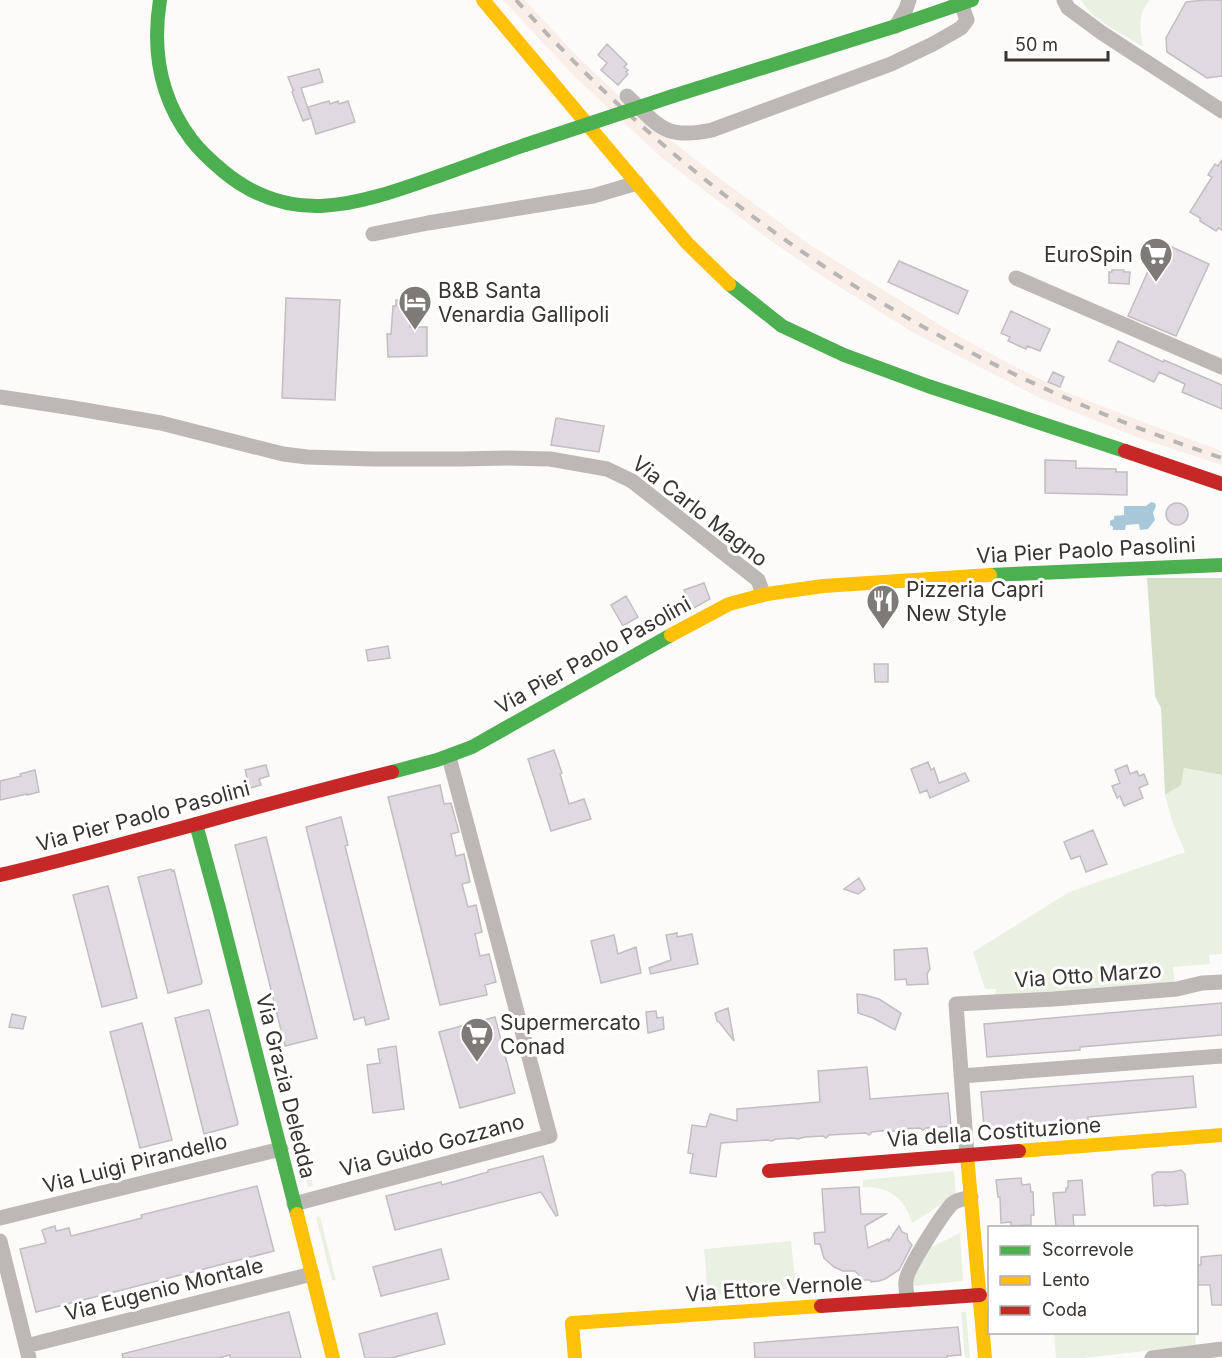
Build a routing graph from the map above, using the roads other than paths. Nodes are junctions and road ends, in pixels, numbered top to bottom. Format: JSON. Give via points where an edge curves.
{"nodes":[{"id":1,"x":160,"y":0,"type":"edge"},
{"id":2,"x":483,"y":0,"type":"edge"},
{"id":3,"x":909,"y":0,"type":"edge"},
{"id":4,"x":1064,"y":0,"type":"edge"},
{"id":5,"x":963,"y":1,"type":"edge"},
{"id":6,"x":896,"y":26,"type":"junction"},
{"id":7,"x":627,"y":96,"type":"dead end"},
{"id":8,"x":1222,"y":111,"type":"edge"},
{"id":9,"x":637,"y":183,"type":"junction"},
{"id":10,"x":373,"y":234,"type":"dead end"},
{"id":11,"x":1016,"y":278,"type":"dead end"},
{"id":12,"x":1222,"y":367,"type":"edge"},
{"id":13,"x":0,"y":397,"type":"edge"},
{"id":14,"x":1222,"y":484,"type":"edge"},
{"id":15,"x":1222,"y":565,"type":"edge"},
{"id":16,"x":762,"y":595,"type":"junction"},
{"id":17,"x":449,"y":757,"type":"junction"},
{"id":18,"x":196,"y":825,"type":"junction"},
{"id":19,"x":0,"y":875,"type":"edge"},
{"id":20,"x":1222,"y":982,"type":"edge"},
{"id":21,"x":1222,"y":1056,"type":"edge"},
{"id":22,"x":960,"y":1076,"type":"junction"},
{"id":23,"x":1222,"y":1135,"type":"edge"},
{"id":24,"x":281,"y":1149,"type":"junction"},
{"id":25,"x":967,"y":1155,"type":"junction"},
{"id":26,"x":769,"y":1171,"type":"dead end"},
{"id":27,"x":971,"y":1197,"type":"junction"},
{"id":28,"x":294,"y":1203,"type":"junction"},
{"id":29,"x":0,"y":1218,"type":"edge"},
{"id":30,"x":0,"y":1241,"type":"edge"},
{"id":31,"x":312,"y":1274,"type":"junction"},
{"id":32,"x":980,"y":1295,"type":"junction"},
{"id":33,"x":908,"y":1300,"type":"junction"},
{"id":34,"x":1222,"y":1349,"type":"edge"},
{"id":35,"x":27,"y":1352,"type":"edge"},
{"id":36,"x":333,"y":1358,"type":"edge"},
{"id":37,"x":575,"y":1358,"type":"edge"},
{"id":38,"x":985,"y":1358,"type":"edge"},
{"id":39,"x":1152,"y":1358,"type":"edge"}],
"edges":[{"from":1,"to":6,"type":"street","bridge":true,"via":[[159,72],[186,131],[210,161],[242,186],[276,200],[314,206],[350,204],[401,189],[673,96]]},
{"from":2,"to":9,"type":"street"},
{"from":3,"to":6,"type":"street"},
{"from":4,"to":8,"type":"street","via":[[1068,8],[1102,33]]},
{"from":5,"to":6,"type":"street"},
{"from":5,"to":7,"type":"street","via":[[967,20],[961,28],[933,44],[891,64],[712,130],[693,134],[670,132]]},
{"from":9,"to":10,"type":"street","via":[[593,196]]},
{"from":9,"to":14,"type":"street","via":[[687,243],[733,288],[782,326],[844,356]]},
{"from":11,"to":12,"type":"street"},
{"from":13,"to":16,"type":"street","name":"Via Carlo Magno","via":[[161,423],[307,457],[550,459],[607,469],[632,481],[759,580]]},
{"from":15,"to":16,"type":"street","name":"Via Pier Paolo Pasolini","via":[[938,578]]},
{"from":16,"to":17,"type":"street","name":"Via Pier Paolo Pasolini","via":[[711,613]]},
{"from":17,"to":18,"type":"street","name":"Via Pier Paolo Pasolini"},
{"from":17,"to":28,"type":"street","name":"Via Guido Gozzano","via":[[550,1136]]},
{"from":18,"to":19,"type":"street","name":"Via Pier Paolo Pasolini"},
{"from":18,"to":24,"type":"street","name":"Via Grazia Deledda"},
{"from":20,"to":22,"type":"street","name":"Via Otto Marzo","via":[[1177,989],[956,1004]]},
{"from":21,"to":22,"type":"street"},
{"from":22,"to":25,"type":"street"},
{"from":23,"to":25,"type":"street","name":"Via della Costituzione"},
{"from":24,"to":28,"type":"street","name":"Via Grazia Deledda"},
{"from":24,"to":29,"type":"street","name":"Via Luigi Pirandello"},
{"from":25,"to":26,"type":"street","name":"Via della Costituzione"},
{"from":25,"to":27,"type":"street"},
{"from":27,"to":32,"type":"street"},
{"from":27,"to":33,"type":"street","via":[[950,1206],[931,1234],[908,1273]]},
{"from":28,"to":31,"type":"street","name":"Via Grazia Deledda"},
{"from":30,"to":35,"type":"street"},
{"from":31,"to":35,"type":"street","name":"Via Eugenio Montale"},
{"from":31,"to":36,"type":"street","name":"Via Grazia Deledda"},
{"from":32,"to":33,"type":"street","name":"Via Ettore Vernole"},
{"from":32,"to":38,"type":"street"},
{"from":33,"to":37,"type":"street","name":"Via Ettore Vernole","via":[[572,1323]]},
{"from":34,"to":39,"type":"street"}]}
